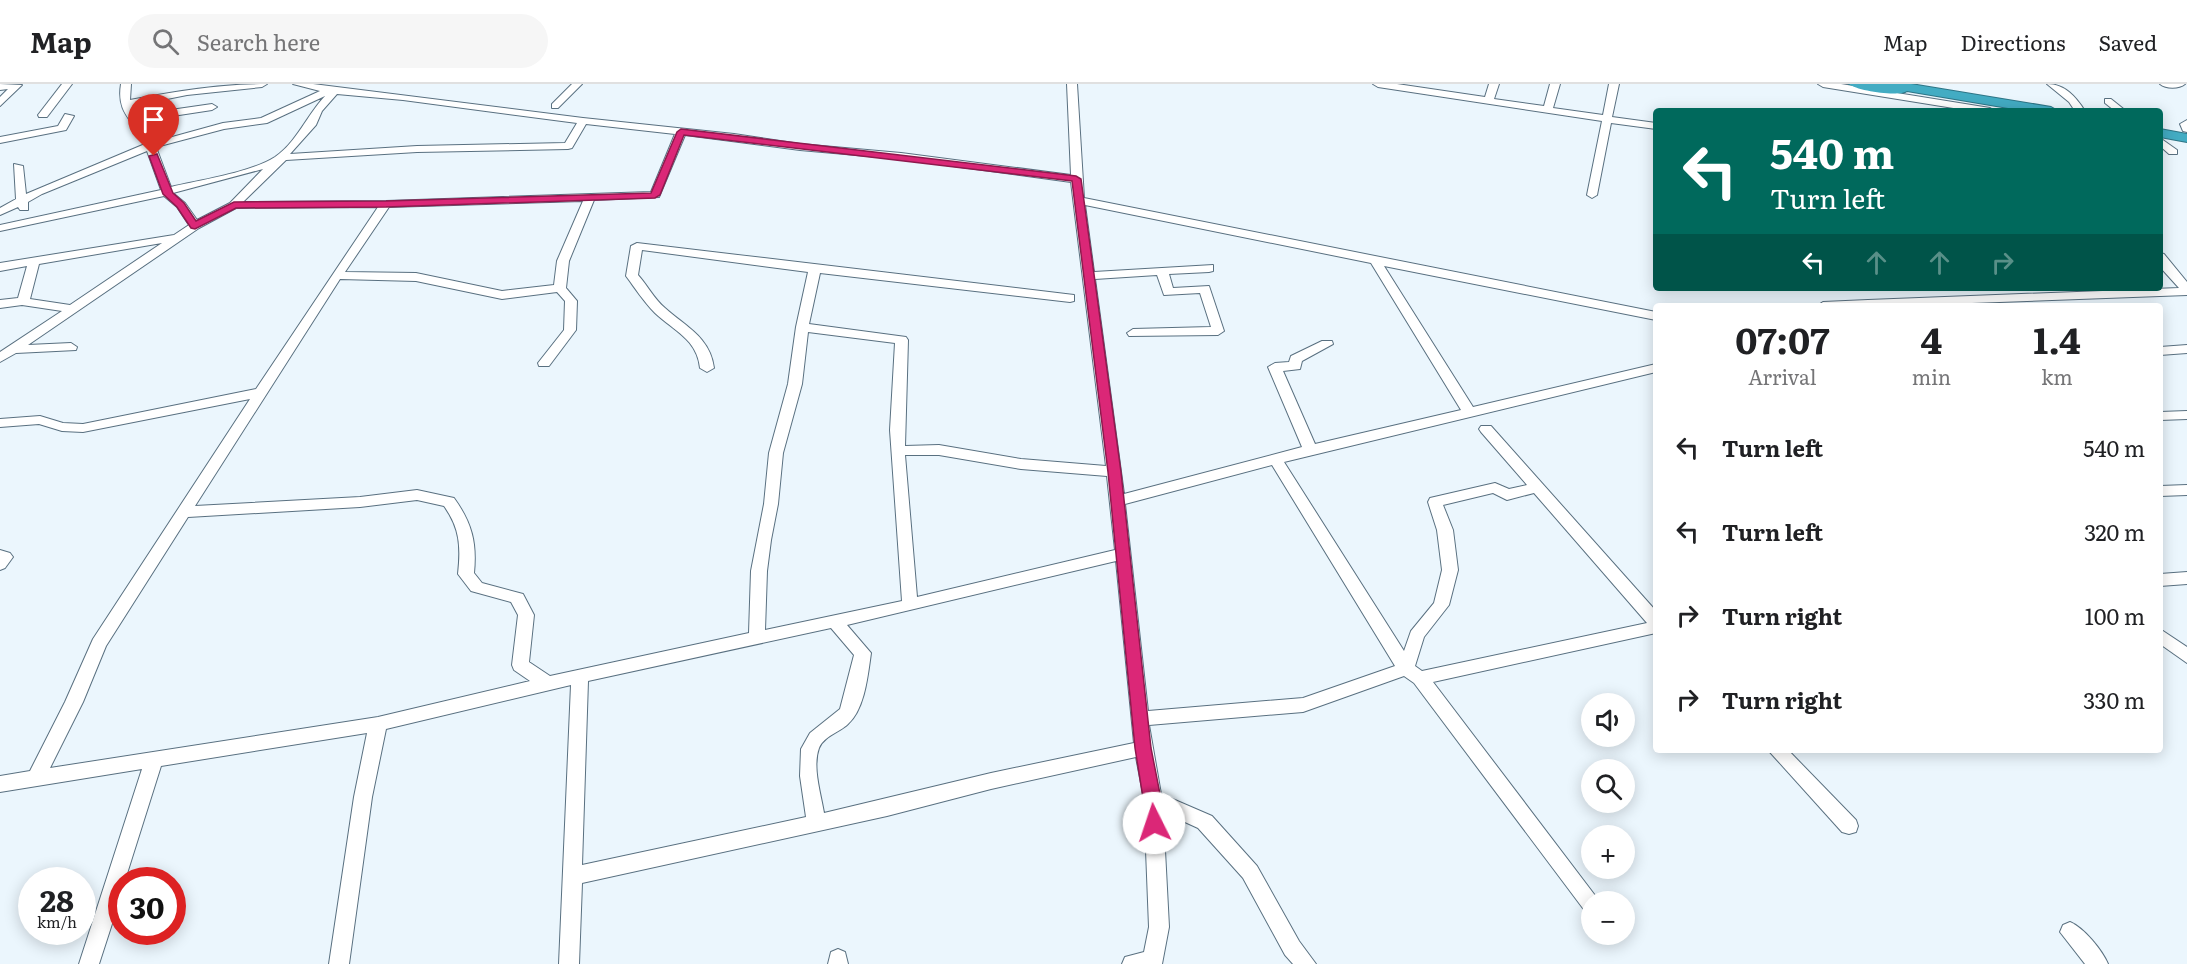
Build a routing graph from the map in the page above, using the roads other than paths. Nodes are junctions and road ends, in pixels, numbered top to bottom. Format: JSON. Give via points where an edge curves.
{"nodes":[{"id":1,"x":30,"y":84,"type":"edge"},
{"id":2,"x":67,"y":84,"type":"edge"},
{"id":3,"x":126,"y":84,"type":"edge"},
{"id":4,"x":262,"y":84,"type":"edge"},
{"id":5,"x":298,"y":84,"type":"edge"},
{"id":6,"x":577,"y":84,"type":"edge"},
{"id":7,"x":1072,"y":84,"type":"edge"},
{"id":8,"x":1378,"y":84,"type":"edge"},
{"id":9,"x":1494,"y":84,"type":"edge"},
{"id":10,"x":1555,"y":84,"type":"edge"},
{"id":11,"x":1614,"y":84,"type":"edge"},
{"id":12,"x":1823,"y":84,"type":"edge"},
{"id":13,"x":1856,"y":84,"type":"edge"},
{"id":14,"x":1887,"y":84,"type":"edge"},
{"id":15,"x":2052,"y":84,"type":"edge"},
{"id":16,"x":2165,"y":84,"type":"edge"},
{"id":17,"x":16,"y":85,"type":"edge"},
{"id":18,"x":1902,"y":85,"type":"edge"},
{"id":19,"x":2182,"y":86,"type":"edge"},
{"id":20,"x":0,"y":87,"type":"edge"},
{"id":21,"x":333,"y":91,"type":"junction"},
{"id":22,"x":1489,"y":100,"type":"junction"},
{"id":23,"x":2108,"y":101,"type":"dead end"},
{"id":24,"x":0,"y":103,"type":"edge"},
{"id":25,"x":127,"y":104,"type":"junction"},
{"id":26,"x":555,"y":106,"type":"dead end"},
{"id":27,"x":212,"y":107,"type":"dead end"},
{"id":28,"x":1971,"y":108,"type":"edge"},
{"id":29,"x":1999,"y":108,"type":"edge"},
{"id":30,"x":2034,"y":108,"type":"edge"},
{"id":31,"x":2078,"y":108,"type":"edge"},
{"id":32,"x":2117,"y":108,"type":"edge"},
{"id":33,"x":1548,"y":109,"type":"junction"},
{"id":34,"x":43,"y":115,"type":"dead end"},
{"id":35,"x":69,"y":116,"type":"dead end"},
{"id":36,"x":132,"y":119,"type":"junction"},
{"id":37,"x":1609,"y":119,"type":"junction"},
{"id":38,"x":583,"y":121,"type":"junction"},
{"id":39,"x":2187,"y":123,"type":"edge"},
{"id":40,"x":1653,"y":126,"type":"edge"},
{"id":41,"x":2163,"y":128,"type":"edge"},
{"id":42,"x":2187,"y":130,"type":"edge"},
{"id":43,"x":681,"y":132,"type":"junction"},
{"id":44,"x":2163,"y":134,"type":"edge"},
{"id":45,"x":2187,"y":138,"type":"edge"},
{"id":46,"x":0,"y":140,"type":"edge"},
{"id":47,"x":2163,"y":144,"type":"edge"},
{"id":48,"x":150,"y":146,"type":"junction"},
{"id":49,"x":2173,"y":152,"type":"dead end"},
{"id":50,"x":276,"y":161,"type":"junction"},
{"id":51,"x":18,"y":166,"type":"dead end"},
{"id":52,"x":1076,"y":179,"type":"junction"},
{"id":53,"x":167,"y":192,"type":"junction"},
{"id":54,"x":1592,"y":195,"type":"dead end"},
{"id":55,"x":590,"y":198,"type":"junction"},
{"id":56,"x":1080,"y":200,"type":"junction"},
{"id":57,"x":22,"y":201,"type":"junction"},
{"id":58,"x":386,"y":204,"type":"junction"},
{"id":59,"x":234,"y":205,"type":"junction"},
{"id":60,"x":0,"y":212,"type":"edge"},
{"id":61,"x":29,"y":222,"type":"junction"},
{"id":62,"x":195,"y":226,"type":"junction"},
{"id":63,"x":0,"y":228,"type":"edge"},
{"id":64,"x":179,"y":237,"type":"junction"},
{"id":65,"x":1375,"y":260,"type":"junction"},
{"id":66,"x":2163,"y":260,"type":"edge"},
{"id":67,"x":34,"y":261,"type":"junction"},
{"id":68,"x":0,"y":267,"type":"edge"},
{"id":69,"x":2168,"y":267,"type":"junction"},
{"id":70,"x":1209,"y":268,"type":"dead end"},
{"id":71,"x":2187,"y":268,"type":"edge"},
{"id":72,"x":815,"y":269,"type":"junction"},
{"id":73,"x":1162,"y":272,"type":"junction"},
{"id":74,"x":337,"y":275,"type":"junction"},
{"id":75,"x":1088,"y":276,"type":"junction"},
{"id":76,"x":560,"y":288,"type":"junction"},
{"id":77,"x":2187,"y":290,"type":"edge"},
{"id":78,"x":2044,"y":291,"type":"edge"},
{"id":79,"x":2052,"y":297,"type":"junction"},
{"id":80,"x":1070,"y":298,"type":"dead end"},
{"id":81,"x":23,"y":301,"type":"junction"},
{"id":82,"x":1872,"y":303,"type":"edge"},
{"id":83,"x":0,"y":304,"type":"edge"},
{"id":84,"x":72,"y":309,"type":"junction"},
{"id":85,"x":1653,"y":315,"type":"edge"},
{"id":86,"x":802,"y":327,"type":"junction"},
{"id":87,"x":1133,"y":333,"type":"dead end"},
{"id":88,"x":1327,"y":344,"type":"dead end"},
{"id":89,"x":71,"y":347,"type":"dead end"},
{"id":90,"x":13,"y":349,"type":"junction"},
{"id":91,"x":2187,"y":349,"type":"edge"},
{"id":92,"x":2163,"y":351,"type":"edge"},
{"id":93,"x":0,"y":358,"type":"edge"},
{"id":94,"x":544,"y":363,"type":"dead end"},
{"id":95,"x":707,"y":368,"type":"dead end"},
{"id":96,"x":1653,"y":369,"type":"edge"},
{"id":97,"x":262,"y":392,"type":"junction"},
{"id":98,"x":1470,"y":414,"type":"junction"},
{"id":99,"x":2187,"y":414,"type":"edge"},
{"id":100,"x":2163,"y":416,"type":"edge"},
{"id":101,"x":0,"y":423,"type":"edge"},
{"id":102,"x":1486,"y":429,"type":"dead end"},
{"id":103,"x":1310,"y":450,"type":"junction"},
{"id":104,"x":898,"y":451,"type":"junction"},
{"id":105,"x":1275,"y":459,"type":"junction"},
{"id":106,"x":1114,"y":472,"type":"junction"},
{"id":107,"x":1537,"y":487,"type":"junction"},
{"id":108,"x":2187,"y":490,"type":"edge"},
{"id":109,"x":2163,"y":491,"type":"edge"},
{"id":110,"x":1116,"y":501,"type":"junction"},
{"id":111,"x":186,"y":512,"type":"junction"},
{"id":112,"x":1122,"y":555,"type":"junction"},
{"id":113,"x":0,"y":556,"type":"edge"},
{"id":114,"x":0,"y":564,"type":"edge"},
{"id":115,"x":2187,"y":578,"type":"edge"},
{"id":116,"x":2163,"y":580,"type":"edge"},
{"id":117,"x":910,"y":604,"type":"junction"},
{"id":118,"x":1653,"y":619,"type":"edge"},
{"id":119,"x":834,"y":621,"type":"junction"},
{"id":120,"x":1653,"y":628,"type":"edge"},
{"id":121,"x":757,"y":637,"type":"junction"},
{"id":122,"x":2163,"y":637,"type":"edge"},
{"id":123,"x":2187,"y":656,"type":"edge"},
{"id":124,"x":1413,"y":673,"type":"junction"},
{"id":125,"x":580,"y":676,"type":"junction"},
{"id":126,"x":548,"y":684,"type":"junction"},
{"id":127,"x":1140,"y":719,"type":"junction"},
{"id":128,"x":378,"y":724,"type":"junction"},
{"id":129,"x":1143,"y":748,"type":"junction"},
{"id":130,"x":1780,"y":753,"type":"edge"},
{"id":131,"x":154,"y":761,"type":"junction"},
{"id":132,"x":36,"y":778,"type":"junction"},
{"id":133,"x":0,"y":784,"type":"edge"},
{"id":134,"x":1153,"y":799,"type":"junction"},
{"id":135,"x":816,"y":823,"type":"junction"},
{"id":136,"x":1849,"y":826,"type":"dead end"},
{"id":137,"x":573,"y":876,"type":"junction"},
{"id":138,"x":1581,"y":891,"type":"edge"},
{"id":139,"x":2070,"y":932,"type":"dead end"},
{"id":140,"x":1146,"y":963,"type":"edge"},
{"id":141,"x":88,"y":964,"type":"edge"},
{"id":142,"x":339,"y":964,"type":"edge"},
{"id":143,"x":569,"y":964,"type":"edge"},
{"id":144,"x":1306,"y":964,"type":"edge"},
{"id":145,"x":2098,"y":964,"type":"edge"}],
"edges":[{"from":1,"to":17,"type":"street"},
{"from":2,"to":34,"type":"street"},
{"from":3,"to":25,"type":"street"},
{"from":4,"to":25,"type":"street"},
{"from":5,"to":21,"type":"street"},
{"from":6,"to":26,"type":"street"},
{"from":7,"to":52,"type":"street"},
{"from":8,"to":22,"type":"street"},
{"from":9,"to":22,"type":"street"},
{"from":10,"to":33,"type":"street"},
{"from":11,"to":37,"type":"street"},
{"from":12,"to":28,"type":"street"},
{"from":13,"to":29,"type":"highway"},
{"from":14,"to":18,"type":"highway"},
{"from":15,"to":31,"type":"street"},
{"from":16,"to":19,"type":"street"},
{"from":17,"to":20,"type":"street"},
{"from":17,"to":24,"type":"street"},
{"from":18,"to":30,"type":"highway"},
{"from":21,"to":38,"type":"street"},
{"from":21,"to":48,"type":"street","via":[[263,121],[223,126]]},
{"from":21,"to":50,"type":"street","via":[[312,123]]},
{"from":22,"to":33,"type":"street"},
{"from":23,"to":32,"type":"street"},
{"from":25,"to":36,"type":"street"},
{"from":27,"to":36,"type":"street"},
{"from":33,"to":37,"type":"street"},
{"from":35,"to":46,"type":"street","via":[[62,128]]},
{"from":36,"to":48,"type":"street"},
{"from":37,"to":40,"type":"street"},
{"from":37,"to":54,"type":"street"},
{"from":38,"to":43,"type":"street"},
{"from":38,"to":50,"type":"street","via":[[568,146],[417,149],[284,157]]},
{"from":39,"to":42,"type":"street"},
{"from":41,"to":42,"type":"highway"},
{"from":43,"to":52,"type":"street"},
{"from":43,"to":55,"type":"street","via":[[655,195]]},
{"from":44,"to":45,"type":"highway"},
{"from":47,"to":49,"type":"street"},
{"from":48,"to":53,"type":"street"},
{"from":48,"to":57,"type":"street"},
{"from":50,"to":53,"type":"street"},
{"from":50,"to":59,"type":"street"},
{"from":51,"to":57,"type":"street"},
{"from":52,"to":56,"type":"street"},
{"from":53,"to":61,"type":"street"},
{"from":53,"to":62,"type":"street"},
{"from":55,"to":58,"type":"street"},
{"from":55,"to":76,"type":"street","via":[[563,261]]},
{"from":56,"to":65,"type":"street"},
{"from":56,"to":75,"type":"street"},
{"from":57,"to":60,"type":"street"},
{"from":57,"to":61,"type":"street"},
{"from":58,"to":59,"type":"street"},
{"from":58,"to":74,"type":"street"},
{"from":59,"to":62,"type":"street"},
{"from":61,"to":63,"type":"street"},
{"from":62,"to":64,"type":"street"},
{"from":64,"to":67,"type":"street"},
{"from":64,"to":84,"type":"street"},
{"from":65,"to":85,"type":"street"},
{"from":65,"to":98,"type":"street"},
{"from":66,"to":69,"type":"street"},
{"from":67,"to":68,"type":"street"},
{"from":67,"to":81,"type":"street"},
{"from":69,"to":71,"type":"street"},
{"from":69,"to":77,"type":"street"},
{"from":70,"to":73,"type":"street"},
{"from":72,"to":80,"type":"street"},
{"from":72,"to":86,"type":"street"},
{"from":72,"to":95,"type":"street","via":[[637,246],[632,276],[652,304],[694,337],[707,360]]},
{"from":73,"to":75,"type":"street"},
{"from":73,"to":87,"type":"street","via":[[1168,292],[1205,289],[1218,331]]},
{"from":74,"to":76,"type":"street","via":[[416,277],[502,295]]},
{"from":74,"to":97,"type":"street"},
{"from":75,"to":106,"type":"street"},
{"from":76,"to":94,"type":"street","via":[[571,301],[570,330]]},
{"from":77,"to":79,"type":"street"},
{"from":78,"to":79,"type":"street"},
{"from":79,"to":82,"type":"street"},
{"from":81,"to":83,"type":"street"},
{"from":81,"to":84,"type":"street","via":[[37,307]]},
{"from":84,"to":90,"type":"street"},
{"from":86,"to":104,"type":"street","via":[[902,340]]},
{"from":86,"to":121,"type":"street","via":[[795,384],[776,453],[762,551]]},
{"from":88,"to":103,"type":"street","via":[[1296,359],[1294,366],[1275,367]]},
{"from":89,"to":90,"type":"street"},
{"from":90,"to":93,"type":"street"},
{"from":91,"to":92,"type":"street"},
{"from":96,"to":98,"type":"street"},
{"from":97,"to":101,"type":"street","via":[[83,428],[40,420]]},
{"from":97,"to":111,"type":"street"},
{"from":98,"to":103,"type":"street"},
{"from":99,"to":100,"type":"street"},
{"from":102,"to":107,"type":"street"},
{"from":103,"to":105,"type":"street"},
{"from":104,"to":106,"type":"street","via":[[939,450],[1021,464]]},
{"from":104,"to":117,"type":"street"},
{"from":105,"to":110,"type":"street"},
{"from":105,"to":124,"type":"street"},
{"from":106,"to":110,"type":"street"},
{"from":107,"to":118,"type":"street"},
{"from":107,"to":124,"type":"street","via":[[1507,495],[1495,488],[1435,502],[1445,530],[1450,570],[1441,605],[1417,635]]},
{"from":108,"to":109,"type":"street"},
{"from":110,"to":112,"type":"street"},
{"from":111,"to":126,"type":"street","via":[[417,495],[449,502],[461,518],[469,546],[466,574],[477,587],[517,598],[526,615],[520,665]]},
{"from":111,"to":132,"type":"street","via":[[99,644]]},
{"from":112,"to":117,"type":"street"},
{"from":112,"to":127,"type":"street"},
{"from":113,"to":114,"type":"street","via":[[4,556]]},
{"from":115,"to":116,"type":"street"},
{"from":117,"to":119,"type":"street"},
{"from":119,"to":121,"type":"street"},
{"from":119,"to":135,"type":"street","via":[[863,653],[847,715],[823,731],[810,747]]},
{"from":120,"to":124,"type":"street"},
{"from":121,"to":125,"type":"street"},
{"from":122,"to":123,"type":"street"},
{"from":124,"to":127,"type":"street","via":[[1303,705]]},
{"from":124,"to":138,"type":"street"},
{"from":125,"to":126,"type":"street"},
{"from":125,"to":137,"type":"street"},
{"from":126,"to":128,"type":"street"},
{"from":127,"to":129,"type":"street"},
{"from":128,"to":131,"type":"street"},
{"from":128,"to":142,"type":"street","via":[[363,797]]},
{"from":129,"to":134,"type":"street"},
{"from":129,"to":135,"type":"street"},
{"from":130,"to":136,"type":"street"},
{"from":131,"to":132,"type":"street"},
{"from":131,"to":141,"type":"street"},
{"from":132,"to":133,"type":"street"},
{"from":134,"to":140,"type":"street","via":[[1159,927]]},
{"from":134,"to":144,"type":"street","via":[[1205,822],[1250,872],[1292,948]]},
{"from":135,"to":137,"type":"street"},
{"from":137,"to":143,"type":"street"},
{"from":139,"to":145,"type":"street"}]}
